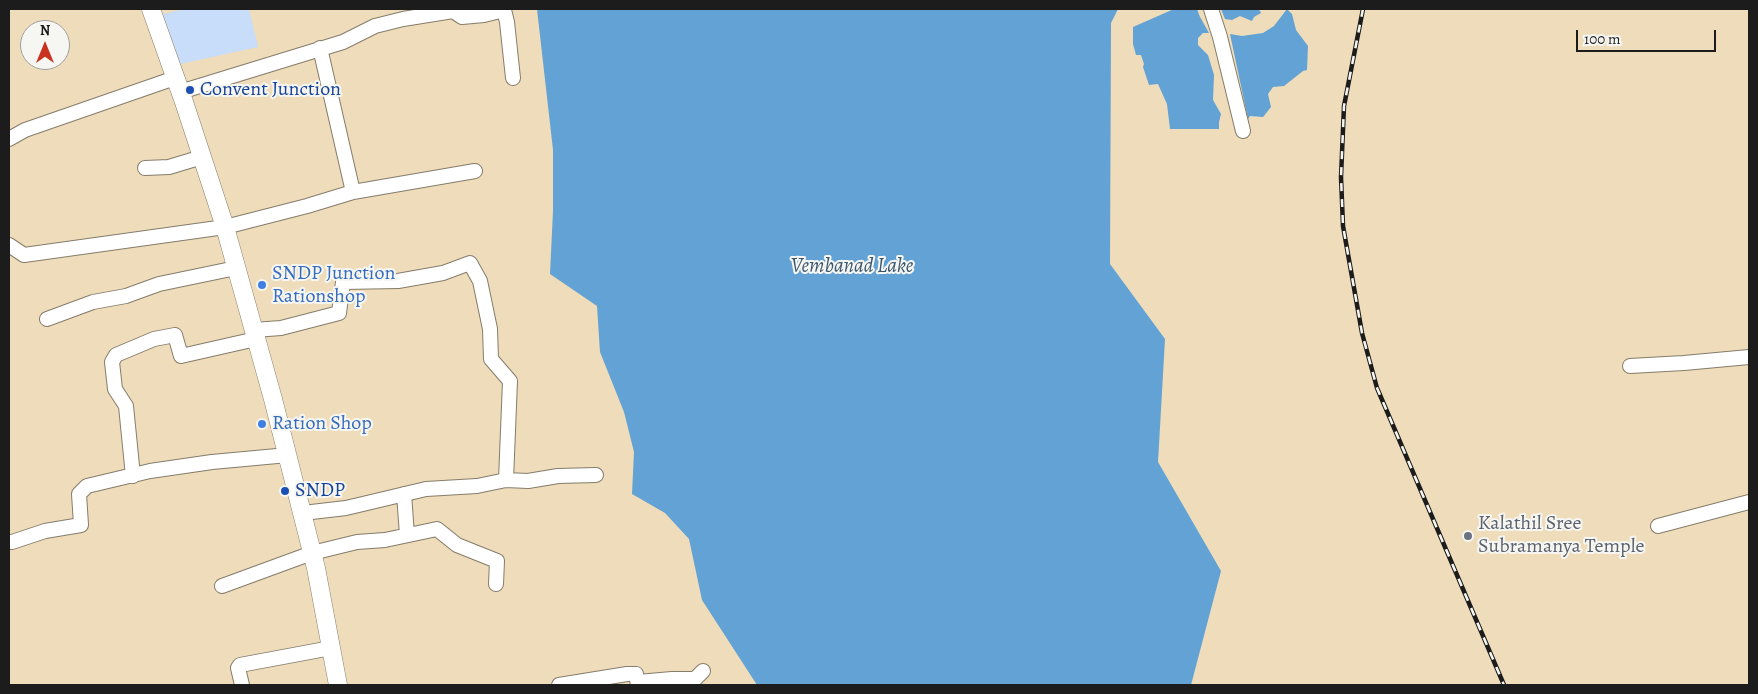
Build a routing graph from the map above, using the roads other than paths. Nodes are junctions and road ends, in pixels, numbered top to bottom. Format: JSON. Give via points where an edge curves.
{"nodes":[{"id":1,"x":151,"y":9,"type":"edge"},
{"id":2,"x":1210,"y":9,"type":"edge"},
{"id":3,"x":453,"y":10,"type":"edge"},
{"id":4,"x":320,"y":48,"type":"junction"},
{"id":5,"x":513,"y":78,"type":"dead end"},
{"id":6,"x":178,"y":85,"type":"junction"},
{"id":7,"x":1243,"y":131,"type":"dead end"},
{"id":8,"x":9,"y":139,"type":"edge"},
{"id":9,"x":202,"y":157,"type":"junction"},
{"id":10,"x":145,"y":168,"type":"dead end"},
{"id":11,"x":475,"y":171,"type":"dead end"},
{"id":12,"x":352,"y":192,"type":"junction"},
{"id":13,"x":225,"y":227,"type":"junction"},
{"id":14,"x":9,"y":245,"type":"edge"},
{"id":15,"x":236,"y":268,"type":"junction"},
{"id":16,"x":47,"y":319,"type":"dead end"},
{"id":17,"x":255,"y":334,"type":"junction"},
{"id":18,"x":1749,"y":357,"type":"edge"},
{"id":19,"x":1630,"y":366,"type":"dead end"},
{"id":20,"x":288,"y":455,"type":"junction"},
{"id":21,"x":596,"y":475,"type":"dead end"},
{"id":22,"x":132,"y":476,"type":"junction"},
{"id":23,"x":506,"y":480,"type":"junction"},
{"id":24,"x":404,"y":494,"type":"junction"},
{"id":25,"x":1749,"y":502,"type":"edge"},
{"id":26,"x":303,"y":513,"type":"junction"},
{"id":27,"x":1658,"y":526,"type":"dead end"},
{"id":28,"x":407,"y":535,"type":"junction"},
{"id":29,"x":9,"y":542,"type":"edge"},
{"id":30,"x":312,"y":553,"type":"junction"},
{"id":31,"x":496,"y":584,"type":"dead end"},
{"id":32,"x":222,"y":586,"type":"dead end"},
{"id":33,"x":331,"y":648,"type":"junction"},
{"id":34,"x":703,"y":671,"type":"dead end"},
{"id":35,"x":638,"y":683,"type":"edge"},
{"id":36,"x":242,"y":685,"type":"edge"},
{"id":37,"x":338,"y":685,"type":"edge"},
{"id":38,"x":559,"y":685,"type":"edge"}],
"edges":[{"from":1,"to":6,"type":"main road"},
{"from":2,"to":7,"type":"street","via":[[1220,36]]},
{"from":3,"to":4,"type":"street","via":[[375,26],[344,42]]},
{"from":3,"to":5,"type":"street","via":[[462,17],[504,10]]},
{"from":4,"to":6,"type":"street","via":[[213,83]]},
{"from":4,"to":12,"type":"street"},
{"from":6,"to":8,"type":"street","via":[[25,130]]},
{"from":6,"to":9,"type":"main road"},
{"from":9,"to":10,"type":"street","via":[[169,167]]},
{"from":9,"to":13,"type":"main road"},
{"from":11,"to":12,"type":"street"},
{"from":12,"to":13,"type":"street"},
{"from":13,"to":14,"type":"street","via":[[24,255]]},
{"from":13,"to":15,"type":"main road"},
{"from":15,"to":16,"type":"street","via":[[159,284],[126,296],[93,302]]},
{"from":15,"to":17,"type":"main road"},
{"from":17,"to":20,"type":"main road"},
{"from":17,"to":22,"type":"street","via":[[181,356],[175,335],[154,339],[116,355],[112,362],[115,389],[126,406]]},
{"from":17,"to":23,"type":"street","via":[[339,314],[343,282],[398,281],[443,273],[470,263],[480,281],[490,330],[491,359],[510,381]]},
{"from":18,"to":19,"type":"street"},
{"from":20,"to":22,"type":"street","via":[[212,462]]},
{"from":20,"to":26,"type":"main road"},
{"from":21,"to":23,"type":"street"},
{"from":22,"to":29,"type":"street","via":[[87,486],[80,494],[81,525]]},
{"from":23,"to":24,"type":"street"},
{"from":24,"to":26,"type":"street","via":[[346,508]]},
{"from":24,"to":28,"type":"street"},
{"from":25,"to":27,"type":"street"},
{"from":26,"to":30,"type":"main road"},
{"from":28,"to":30,"type":"street"},
{"from":28,"to":31,"type":"street","via":[[438,529],[457,545],[497,561]]},
{"from":30,"to":32,"type":"street"},
{"from":30,"to":33,"type":"main road"},
{"from":33,"to":36,"type":"street","via":[[240,665]]},
{"from":33,"to":37,"type":"main road"},
{"from":34,"to":35,"type":"street","via":[[695,679]]},
{"from":35,"to":38,"type":"street","via":[[636,674],[627,674]]}]}
